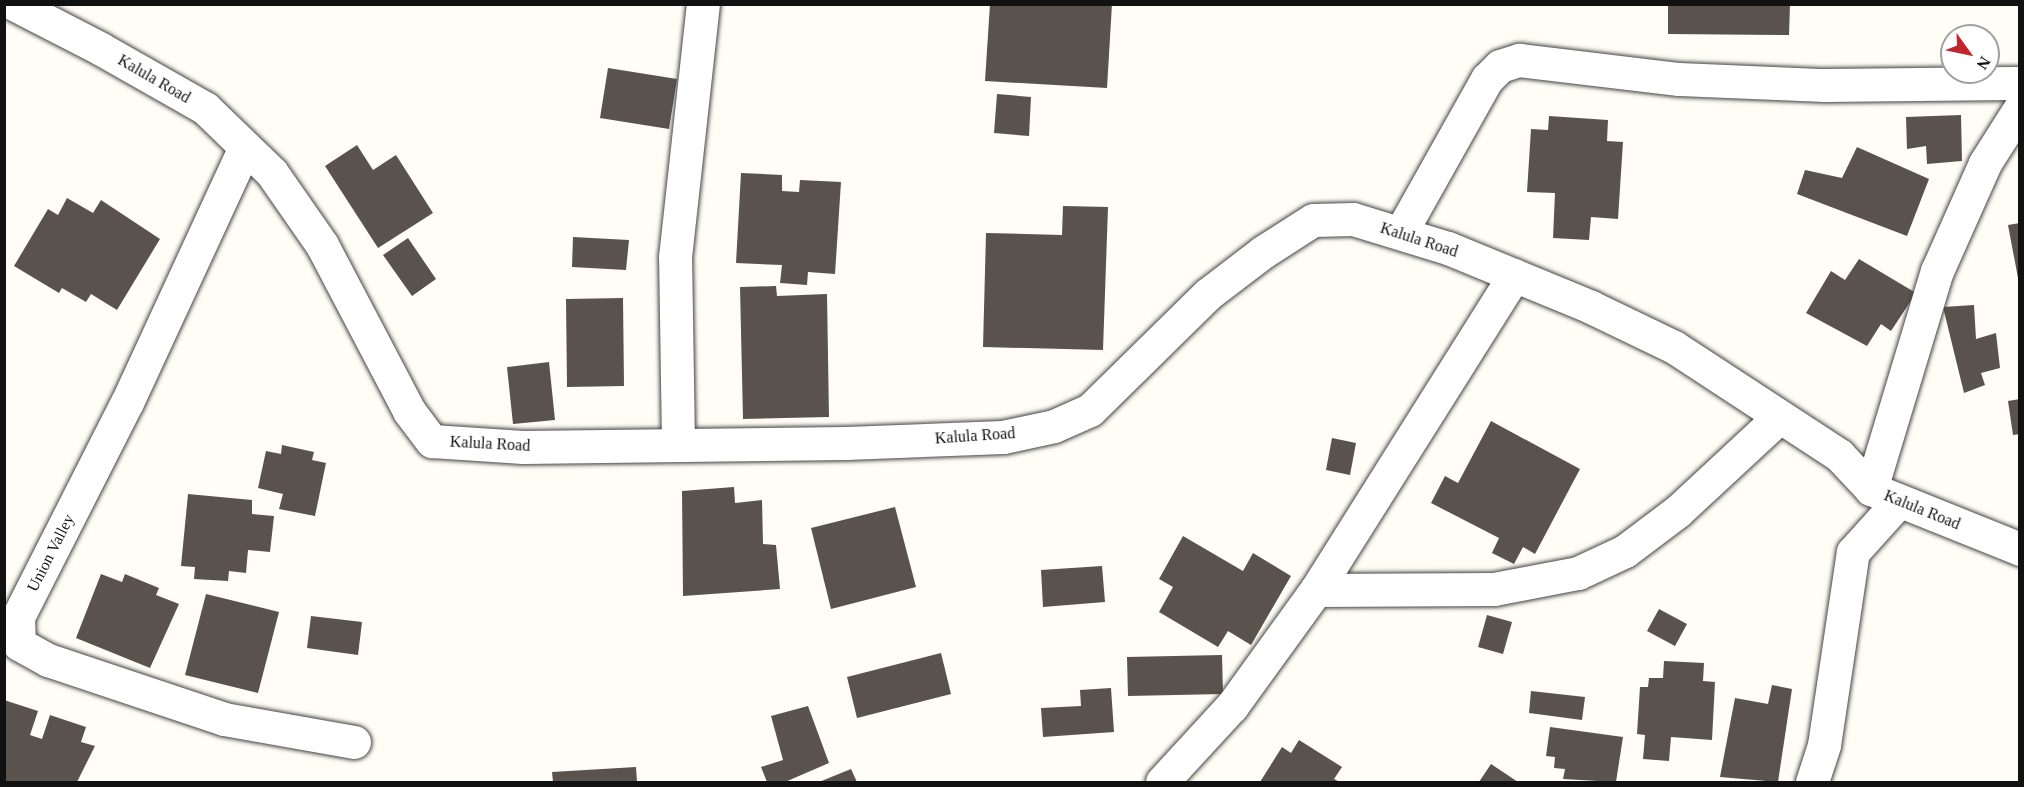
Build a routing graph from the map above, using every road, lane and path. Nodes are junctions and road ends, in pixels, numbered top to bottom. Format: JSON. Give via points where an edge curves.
{"nodes":[{"id":1,"x":14,"y":4,"type":"edge"},
{"id":2,"x":703,"y":4,"type":"edge"},
{"id":3,"x":2019,"y":83,"type":"edge"},
{"id":4,"x":2019,"y":108,"type":"edge"},
{"id":5,"x":245,"y":147,"type":"junction"},
{"id":6,"x":1401,"y":232,"type":"junction"},
{"id":7,"x":1514,"y":275,"type":"junction"},
{"id":8,"x":1779,"y":417,"type":"junction"},
{"id":9,"x":678,"y":444,"type":"junction"},
{"id":10,"x":1884,"y":495,"type":"junction"},
{"id":11,"x":2019,"y":549,"type":"edge"},
{"id":12,"x":1316,"y":590,"type":"junction"},
{"id":13,"x":354,"y":742,"type":"dead end"},
{"id":14,"x":1162,"y":783,"type":"edge"},
{"id":15,"x":1812,"y":783,"type":"edge"}],
"edges":[{"from":1,"to":5,"type":"street","name":"Kalula Road","via":[[205,108]]},
{"from":2,"to":9,"type":"street","via":[[675,257]]},
{"from":3,"to":6,"type":"street","via":[[1825,85],[1679,79],[1519,60],[1500,66],[1487,79]]},
{"from":4,"to":10,"type":"street","via":[[1985,163],[1937,272]]},
{"from":5,"to":9,"type":"street","name":"Kalula Road","via":[[272,173],[322,245],[409,411],[432,441],[523,447]]},
{"from":5,"to":13,"type":"street","name":"Union Valley","via":[[127,402],[18,617],[19,644],[48,660],[224,719]]},
{"from":6,"to":7,"type":"street","name":"Kalula Road"},
{"from":6,"to":9,"type":"street","name":"Kalula Road","via":[[1353,219],[1314,220],[1208,294],[1090,410],[1054,426],[1003,437]]},
{"from":7,"to":8,"type":"street","name":"Kalula Road","via":[[1674,347]]},
{"from":7,"to":12,"type":"street"},
{"from":8,"to":10,"type":"street","name":"Kalula Road","via":[[1839,455]]},
{"from":8,"to":12,"type":"street","via":[[1678,511],[1625,550],[1578,573],[1494,589]]},
{"from":10,"to":11,"type":"street","name":"Kalula Road"},
{"from":10,"to":15,"type":"street","via":[[1853,552],[1824,745]]},
{"from":12,"to":14,"type":"street","via":[[1232,706]]}]}
